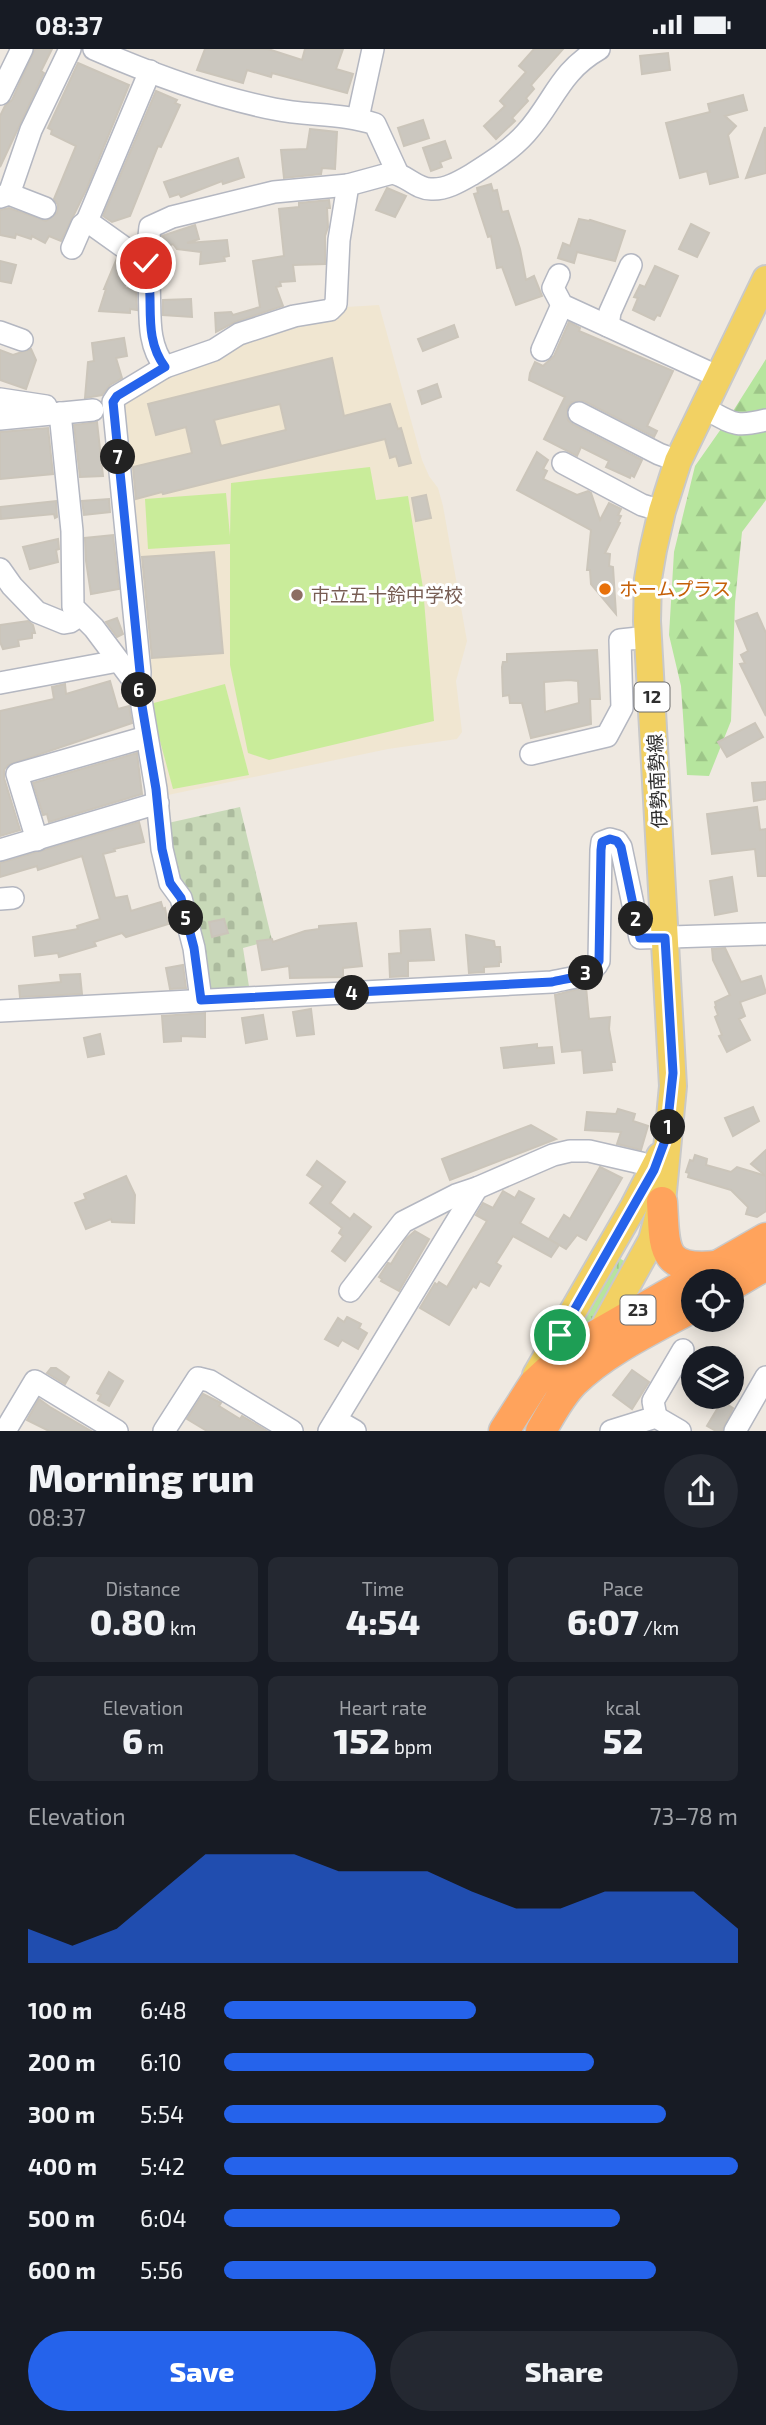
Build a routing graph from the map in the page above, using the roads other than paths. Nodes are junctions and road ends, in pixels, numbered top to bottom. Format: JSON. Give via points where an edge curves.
{"nodes":[{"id":1,"x":22,"y":49,"type":"edge"},
{"id":2,"x":71,"y":49,"type":"edge"},
{"id":3,"x":94,"y":49,"type":"edge"},
{"id":4,"x":373,"y":49,"type":"edge"},
{"id":5,"x":599,"y":49,"type":"edge"},
{"id":6,"x":141,"y":61,"type":"edge"},
{"id":7,"x":0,"y":94,"type":"edge"},
{"id":8,"x":358,"y":118,"type":"junction"},
{"id":9,"x":398,"y":174,"type":"junction"},
{"id":10,"x":348,"y":185,"type":"junction"},
{"id":11,"x":5,"y":195,"type":"edge"},
{"id":12,"x":45,"y":208,"type":"dead end"},
{"id":13,"x":87,"y":221,"type":"junction"},
{"id":14,"x":72,"y":248,"type":"dead end"},
{"id":15,"x":146,"y":263,"type":"junction"},
{"id":16,"x":631,"y":265,"type":"dead end"},
{"id":17,"x":559,"y":275,"type":"dead end"},
{"id":18,"x":766,"y":279,"type":"edge"},
{"id":19,"x":562,"y":305,"type":"junction"},
{"id":20,"x":608,"y":326,"type":"junction"},
{"id":21,"x":0,"y":332,"type":"edge"},
{"id":22,"x":22,"y":340,"type":"dead end"},
{"id":23,"x":542,"y":350,"type":"dead end"},
{"id":24,"x":165,"y":367,"type":"junction"},
{"id":25,"x":719,"y":377,"type":"junction"},
{"id":26,"x":0,"y":399,"type":"edge"},
{"id":27,"x":705,"y":408,"type":"junction"},
{"id":28,"x":93,"y":410,"type":"dead end"},
{"id":29,"x":579,"y":412,"type":"dead end"},
{"id":30,"x":56,"y":413,"type":"junction"},
{"id":31,"x":0,"y":419,"type":"edge"},
{"id":32,"x":766,"y":420,"type":"edge"},
{"id":33,"x":678,"y":461,"type":"junction"},
{"id":34,"x":563,"y":463,"type":"dead end"},
{"id":35,"x":652,"y":508,"type":"junction"},
{"id":36,"x":0,"y":569,"type":"edge"},
{"id":37,"x":79,"y":615,"type":"junction"},
{"id":38,"x":648,"y":638,"type":"junction"},
{"id":39,"x":118,"y":661,"type":"junction"},
{"id":40,"x":0,"y":683,"type":"edge"},
{"id":41,"x":139,"y":688,"type":"junction"},
{"id":42,"x":146,"y":737,"type":"junction"},
{"id":43,"x":531,"y":754,"type":"dead end"},
{"id":44,"x":158,"y":803,"type":"junction"},
{"id":45,"x":37,"y":840,"type":"junction"},
{"id":46,"x":0,"y":850,"type":"edge"},
{"id":47,"x":766,"y":934,"type":"edge"},
{"id":48,"x":665,"y":938,"type":"junction"},
{"id":49,"x":201,"y":1000,"type":"junction"},
{"id":50,"x":0,"y":1011,"type":"edge"},
{"id":51,"x":666,"y":1138,"type":"junction"},
{"id":52,"x":654,"y":1170,"type":"junction"},
{"id":53,"x":477,"y":1188,"type":"junction"},
{"id":54,"x":662,"y":1202,"type":"junction"},
{"id":55,"x":766,"y":1238,"type":"edge"},
{"id":56,"x":766,"y":1265,"type":"edge"},
{"id":57,"x":698,"y":1269,"type":"edge"},
{"id":58,"x":731,"y":1269,"type":"edge"},
{"id":59,"x":744,"y":1270,"type":"edge"},
{"id":60,"x":349,"y":1291,"type":"dead end"},
{"id":61,"x":681,"y":1295,"type":"edge"},
{"id":62,"x":681,"y":1314,"type":"edge"},
{"id":63,"x":602,"y":1331,"type":"junction"},
{"id":64,"x":681,"y":1353,"type":"edge"},
{"id":65,"x":766,"y":1377,"type":"edge"},
{"id":66,"x":523,"y":1399,"type":"junction"},
{"id":67,"x":557,"y":1402,"type":"junction"},
{"id":68,"x":656,"y":1417,"type":"junction"},
{"id":69,"x":333,"y":1426,"type":"edge"},
{"id":70,"x":5,"y":1431,"type":"edge"},
{"id":71,"x":117,"y":1431,"type":"edge"},
{"id":72,"x":164,"y":1431,"type":"edge"},
{"id":73,"x":292,"y":1431,"type":"edge"},
{"id":74,"x":355,"y":1431,"type":"edge"},
{"id":75,"x":504,"y":1431,"type":"edge"},
{"id":76,"x":541,"y":1431,"type":"edge"},
{"id":77,"x":611,"y":1431,"type":"edge"},
{"id":78,"x":680,"y":1431,"type":"edge"},
{"id":79,"x":735,"y":1431,"type":"edge"}],
"edges":[{"from":1,"to":7,"type":"street"},
{"from":2,"to":11,"type":"street"},
{"from":3,"to":6,"type":"street"},
{"from":4,"to":8,"type":"street"},
{"from":5,"to":9,"type":"street","via":[[565,77],[527,132],[469,176],[448,187],[427,189]]},
{"from":6,"to":8,"type":"street","via":[[228,97],[277,110]]},
{"from":6,"to":13,"type":"street"},
{"from":8,"to":9,"type":"street","via":[[375,124]]},
{"from":9,"to":10,"type":"street","via":[[384,173]]},
{"from":10,"to":15,"type":"street","via":[[274,192],[172,217],[150,227]]},
{"from":10,"to":24,"type":"street","via":[[334,308],[239,334],[214,350]]},
{"from":11,"to":12,"type":"street"},
{"from":13,"to":14,"type":"street"},
{"from":13,"to":15,"type":"street"},
{"from":15,"to":24,"type":"street","via":[[149,329]]},
{"from":16,"to":20,"type":"street"},
{"from":17,"to":19,"type":"street","via":[[553,288]]},
{"from":18,"to":25,"type":"main road","name":"伊勢南勢線","number":"12"},
{"from":19,"to":20,"type":"street"},
{"from":19,"to":23,"type":"street"},
{"from":20,"to":25,"type":"street"},
{"from":21,"to":22,"type":"street"},
{"from":24,"to":41,"type":"street","via":[[113,402]]},
{"from":25,"to":27,"type":"main road","name":"伊勢南勢線","number":"12"},
{"from":26,"to":30,"type":"street","via":[[41,404]]},
{"from":27,"to":32,"type":"street","via":[[743,426]]},
{"from":27,"to":33,"type":"main road","name":"伊勢南勢線","number":"12"},
{"from":28,"to":30,"type":"street"},
{"from":29,"to":33,"type":"street"},
{"from":30,"to":31,"type":"street"},
{"from":30,"to":37,"type":"street","via":[[72,531],[72,600]]},
{"from":33,"to":35,"type":"main road","name":"伊勢南勢線","number":"12"},
{"from":34,"to":35,"type":"street"},
{"from":35,"to":38,"type":"main road","name":"伊勢南勢線","number":"12"},
{"from":36,"to":37,"type":"street","via":[[37,612],[64,623]]},
{"from":37,"to":39,"type":"street"},
{"from":38,"to":43,"type":"street","via":[[620,640],[622,708],[607,736]]},
{"from":38,"to":48,"type":"main road","name":"伊勢南勢線","number":"12"},
{"from":39,"to":40,"type":"street"},
{"from":39,"to":41,"type":"street"},
{"from":41,"to":42,"type":"street"},
{"from":42,"to":44,"type":"street"},
{"from":42,"to":45,"type":"street","via":[[17,774]]},
{"from":44,"to":45,"type":"street"},
{"from":44,"to":49,"type":"street","via":[[167,872],[181,898]]},
{"from":45,"to":46,"type":"street"},
{"from":47,"to":48,"type":"street"},
{"from":48,"to":49,"type":"street","via":[[640,938],[621,847],[610,839],[602,842],[601,850],[599,961],[587,973],[552,982]]},
{"from":48,"to":51,"type":"main road","name":"伊勢南勢線","number":"12","via":[[673,1073]]},
{"from":49,"to":50,"type":"street"},
{"from":51,"to":52,"type":"main road","name":"伊勢南勢線","number":"12"},
{"from":51,"to":54,"type":"main road","name":"伊勢南勢線","number":"12"},
{"from":52,"to":53,"type":"street","via":[[608,1154],[570,1151]]},
{"from":52,"to":66,"type":"main road","name":"伊勢南勢線","number":"12"},
{"from":53,"to":60,"type":"street","via":[[403,1222]]},
{"from":53,"to":69,"type":"street"},
{"from":54,"to":57,"type":"highway","via":[[668,1251],[678,1264]]},
{"from":54,"to":63,"type":"main road","name":"伊勢南勢線","number":"12","via":[[652,1240]]},
{"from":55,"to":58,"type":"highway","number":"23"},
{"from":56,"to":59,"type":"highway","number":"23"},
{"from":61,"to":63,"type":"highway","number":"23"},
{"from":62,"to":67,"type":"highway","number":"23","via":[[596,1364]]},
{"from":63,"to":66,"type":"highway","number":"23","via":[[552,1366]]},
{"from":63,"to":67,"type":"main road","name":"伊勢南勢線","number":"12"},
{"from":64,"to":68,"type":"street","via":[[653,1401]]},
{"from":65,"to":79,"type":"street"},
{"from":66,"to":75,"type":"highway","number":"23"},
{"from":67,"to":76,"type":"highway","number":"23"},
{"from":68,"to":77,"type":"street"},
{"from":68,"to":78,"type":"street"},
{"from":69,"to":74,"type":"street"},
{"from":70,"to":71,"type":"street","via":[[35,1381]]},
{"from":72,"to":73,"type":"street","via":[[198,1378]]}]}
